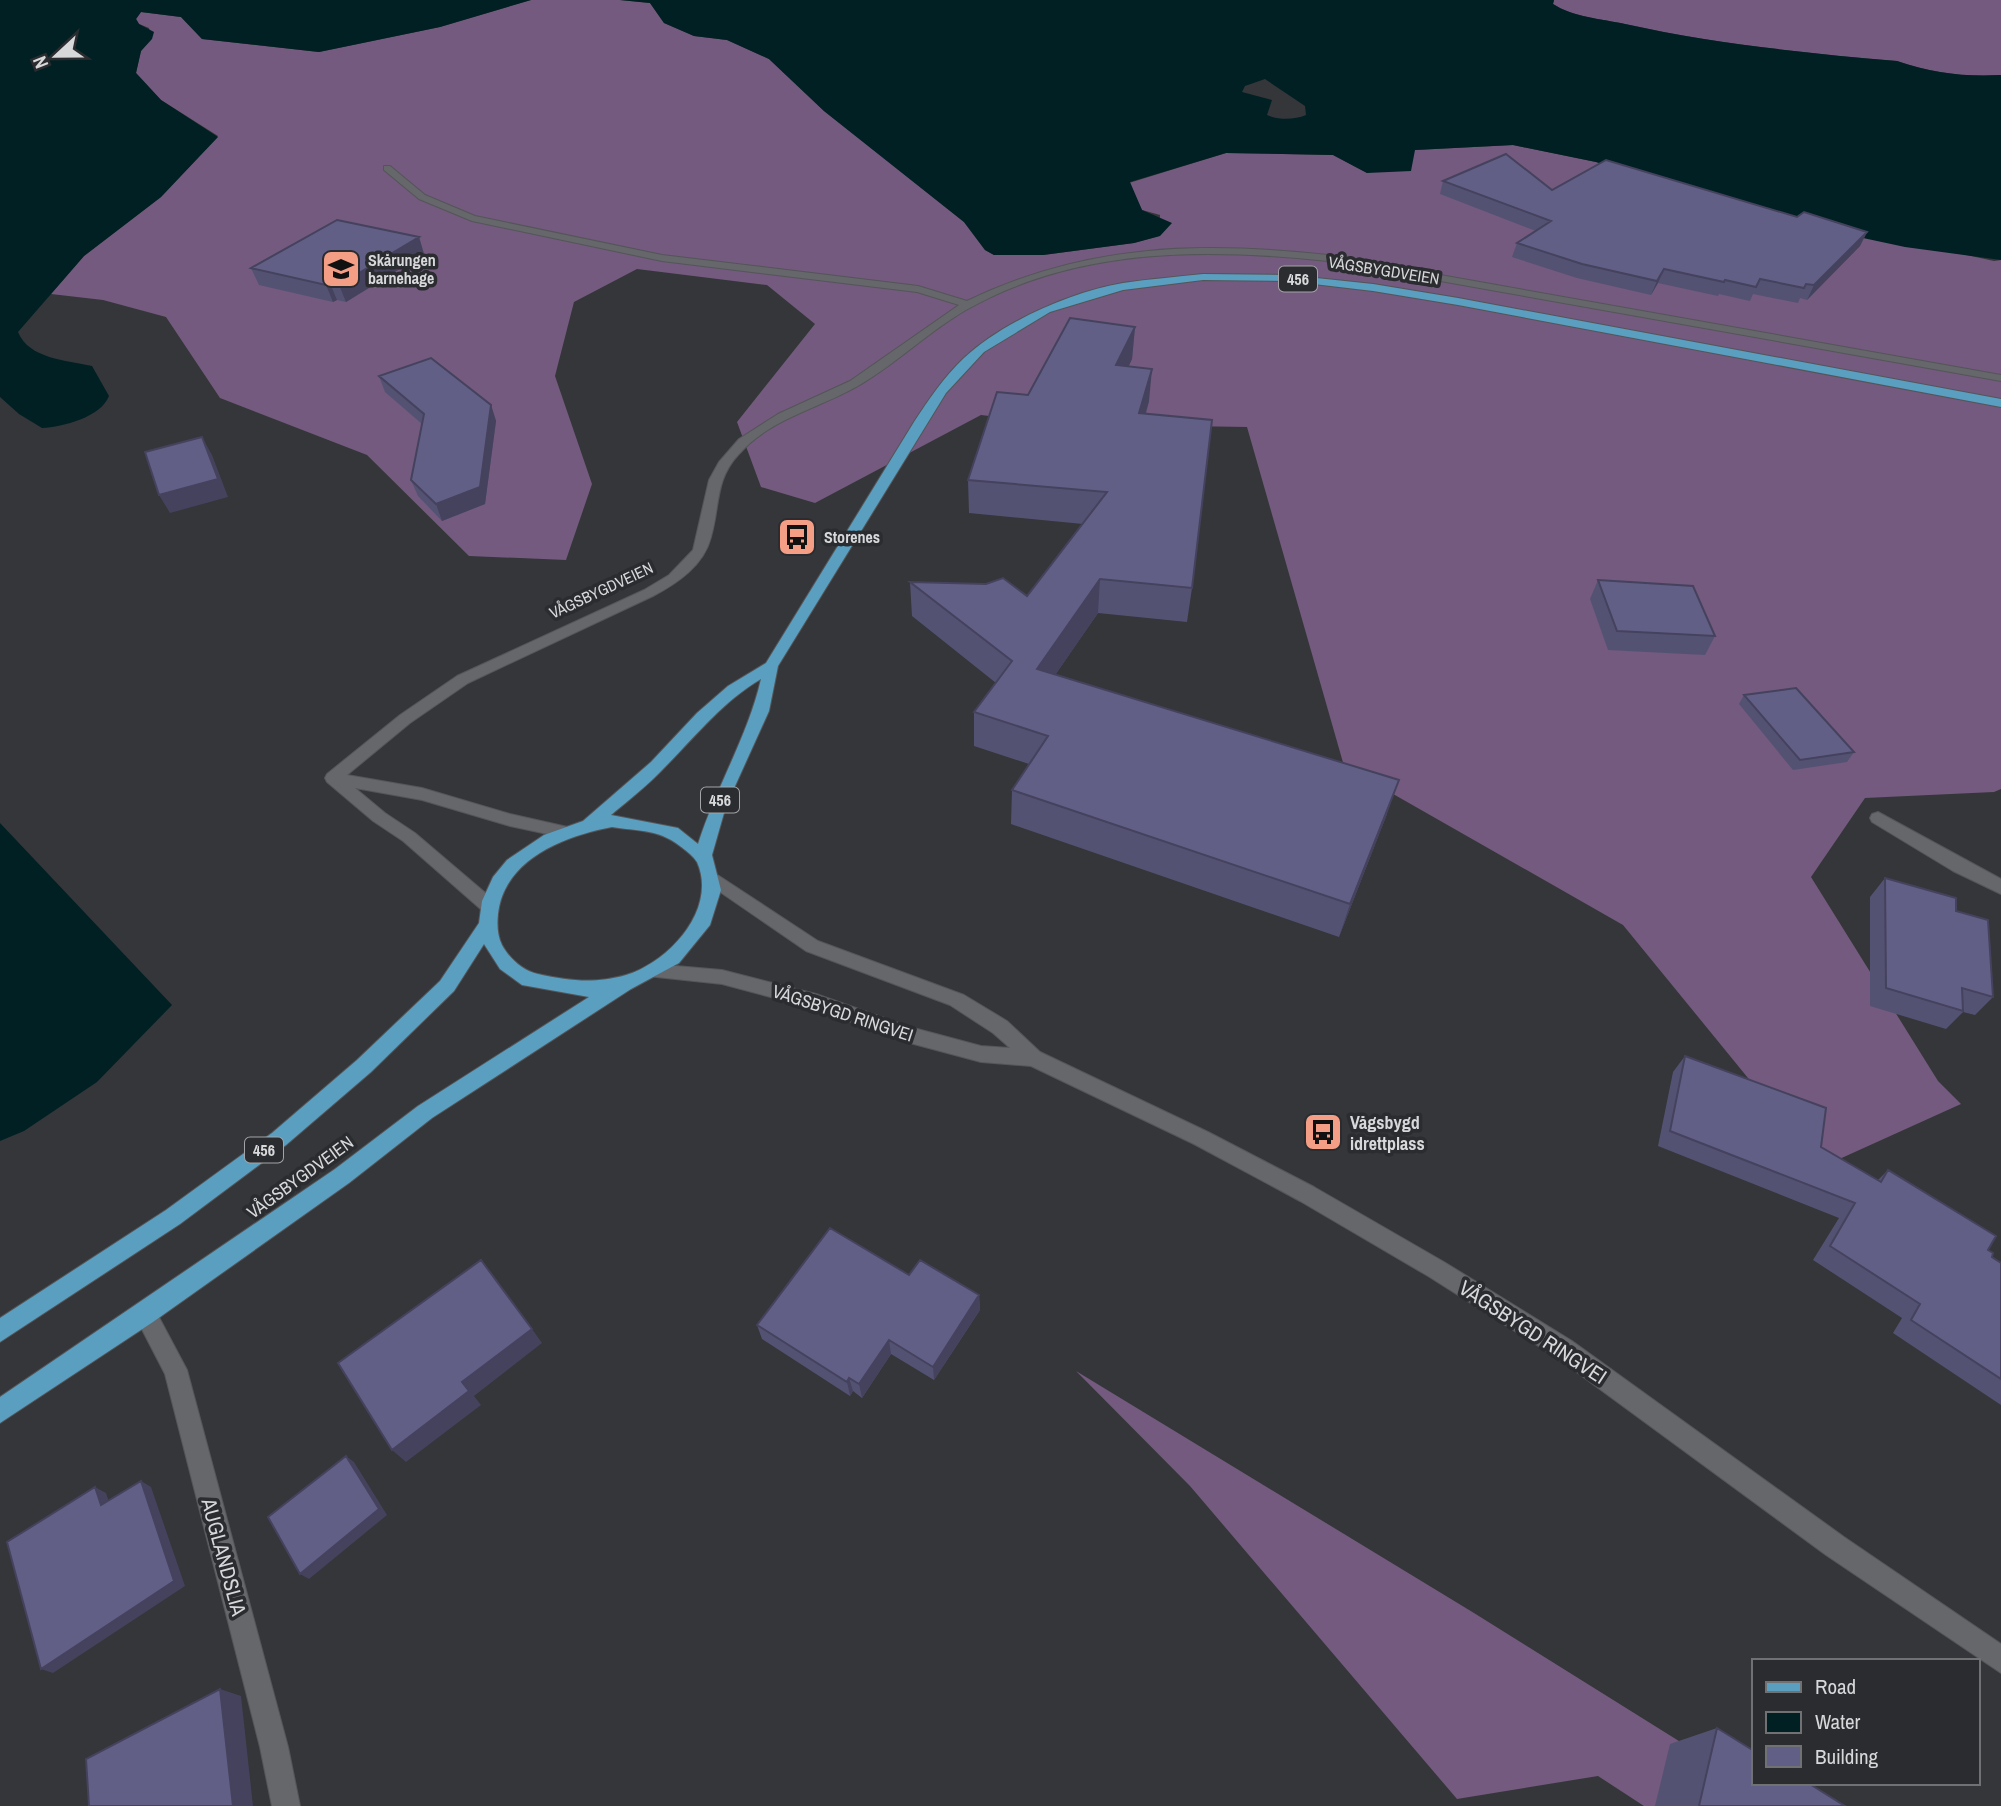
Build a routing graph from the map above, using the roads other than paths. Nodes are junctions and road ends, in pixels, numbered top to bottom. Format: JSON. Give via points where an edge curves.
{"nodes":[{"id":1,"x":387,"y":168,"type":"dead end"},
{"id":2,"x":968,"y":304,"type":"junction"},
{"id":3,"x":2001,"y":378,"type":"edge"},
{"id":4,"x":2001,"y":403,"type":"edge"},
{"id":5,"x":771,"y":666,"type":"junction"},
{"id":6,"x":333,"y":778,"type":"junction"},
{"id":7,"x":1878,"y":818,"type":"dead end"},
{"id":8,"x":589,"y":824,"type":"junction"},
{"id":9,"x":566,"y":832,"type":"junction"},
{"id":10,"x":703,"y":856,"type":"junction"},
{"id":11,"x":713,"y":878,"type":"junction"},
{"id":12,"x":2001,"y":887,"type":"edge"},
{"id":13,"x":489,"y":915,"type":"junction"},
{"id":14,"x":653,"y":971,"type":"junction"},
{"id":15,"x":627,"y":982,"type":"junction"},
{"id":16,"x":1033,"y":1058,"type":"junction"},
{"id":17,"x":145,"y":1314,"type":"junction"},
{"id":18,"x":0,"y":1331,"type":"edge"},
{"id":19,"x":0,"y":1412,"type":"edge"},
{"id":20,"x":2001,"y":1660,"type":"edge"},
{"id":21,"x":286,"y":1806,"type":"edge"}],
"edges":[{"from":1,"to":2,"type":"street","via":[[422,197],[472,218],[662,258],[918,289]]},
{"from":2,"to":3,"type":"street","name":"VÅGSBYGDVEIEN","via":[[1021,281],[1111,258],[1175,251],[1273,251]]},
{"from":2,"to":6,"type":"street","name":"VÅGSBYGDVEIEN","via":[[856,382],[785,414],[745,441],[715,477],[706,540],[681,573],[454,683]]},
{"from":4,"to":5,"type":"main road","name":"VÅGSBYGDVEIEN","number":"456","via":[[1323,282],[1207,276],[1122,286],[1037,313],[1006,330],[954,375],[919,424]]},
{"from":5,"to":8,"type":"main road","name":"VÅGSBYGDVEIEN","number":"456","via":[[733,689],[657,766]]},
{"from":5,"to":10,"type":"main road","name":"VÅGSBYGDVEIEN","number":"456","via":[[766,696],[718,806]]},
{"from":6,"to":9,"type":"street","via":[[422,794]]},
{"from":6,"to":13,"type":"street","via":[[409,837]]},
{"from":7,"to":12,"type":"street"},
{"from":8,"to":9,"type":"main road","number":"456"},
{"from":8,"to":10,"type":"main road","number":"456","via":[[640,822],[667,828]]},
{"from":9,"to":13,"type":"main road","number":"456","via":[[544,842],[508,872],[496,890]]},
{"from":10,"to":11,"type":"main road","number":"456"},
{"from":11,"to":14,"type":"main road","via":[[705,922],[693,940]]},
{"from":11,"to":16,"type":"street","name":"VÅGSBYGD RINGVEI","via":[[812,946],[957,1000],[1000,1027]]},
{"from":13,"to":15,"type":"main road","via":[[492,944],[503,962],[522,976],[572,990]]},
{"from":13,"to":18,"type":"main road","number":"456","via":[[447,986],[279,1139],[173,1217]]},
{"from":14,"to":15,"type":"main road"},
{"from":14,"to":16,"type":"street","name":"VÅGSBYGD RINGVEI","via":[[722,976],[981,1054]]},
{"from":15,"to":17,"type":"main road","name":"VÅGSBYGDVEIEN","via":[[425,1112]]},
{"from":16,"to":20,"type":"street","name":"VÅGSBYGD RINGVEI","via":[[1201,1138],[1448,1276],[1564,1349]]},
{"from":17,"to":19,"type":"main road","name":"VÅGSBYGDVEIEN"},
{"from":17,"to":21,"type":"street","name":"AUGLANDSLIA","via":[[176,1370]]}]}
